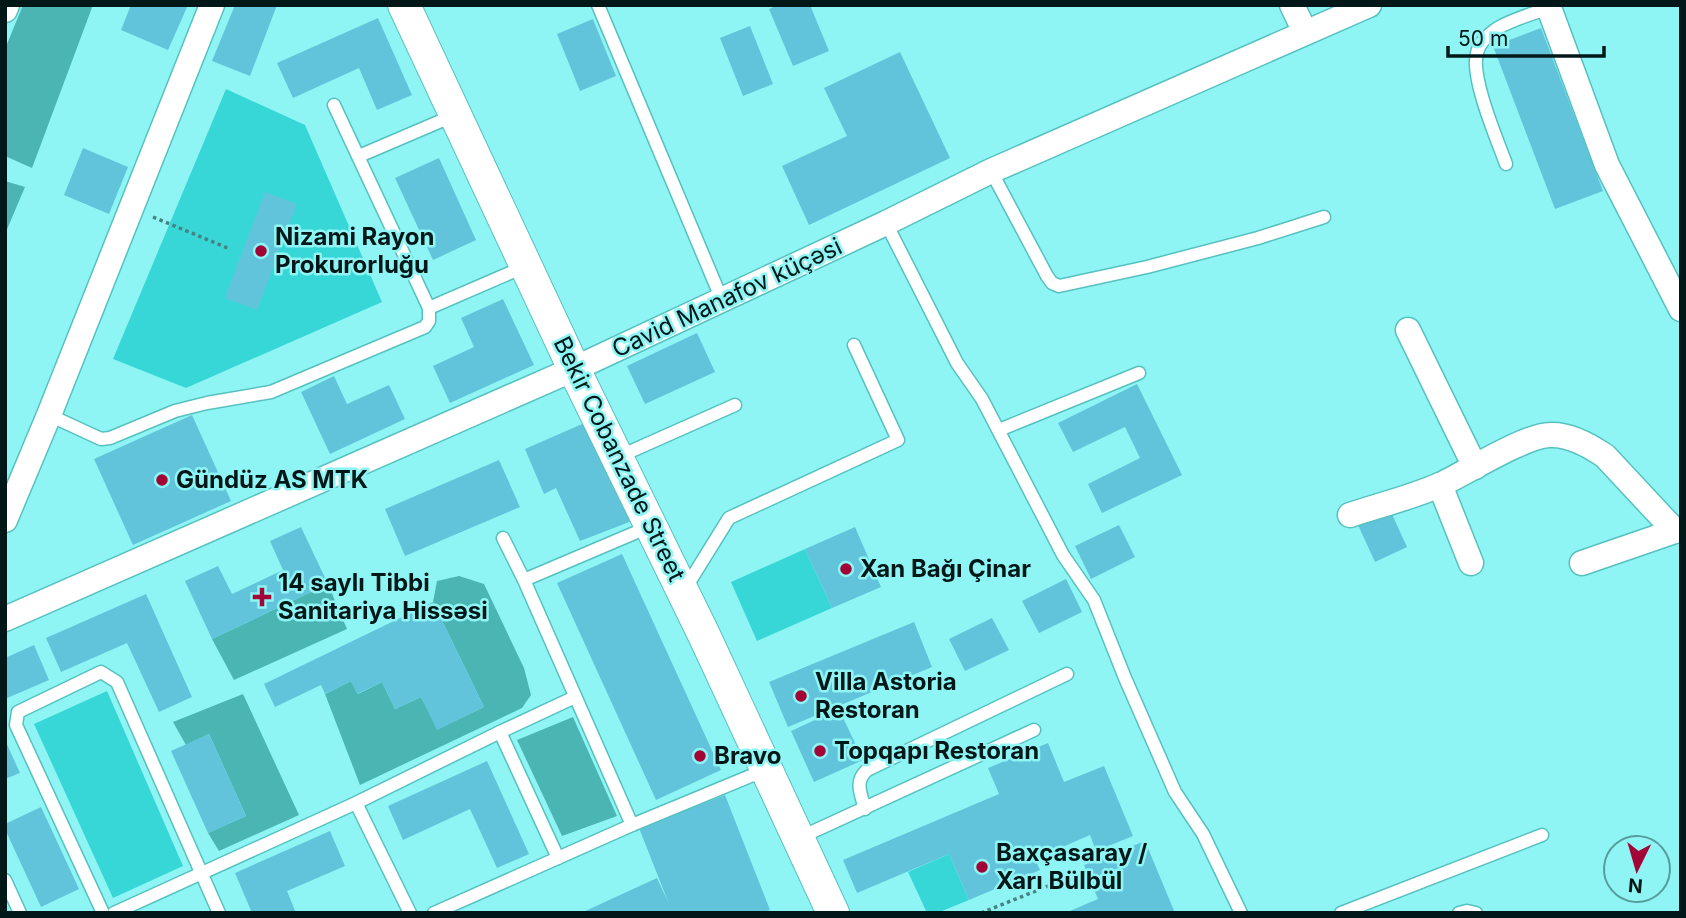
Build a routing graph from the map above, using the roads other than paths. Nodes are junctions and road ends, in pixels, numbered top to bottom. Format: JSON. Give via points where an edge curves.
{"nodes":[{"id":1,"x":7,"y":5,"type":"edge"},
{"id":2,"x":212,"y":5,"type":"edge"},
{"id":3,"x":404,"y":5,"type":"edge"},
{"id":4,"x":598,"y":5,"type":"edge"},
{"id":5,"x":1292,"y":5,"type":"edge"},
{"id":6,"x":1369,"y":5,"type":"edge"},
{"id":7,"x":1548,"y":6,"type":"edge"},
{"id":8,"x":5,"y":10,"type":"edge"},
{"id":9,"x":1305,"y":32,"type":"junction"},
{"id":10,"x":334,"y":105,"type":"dead end"},
{"id":11,"x":456,"y":115,"type":"junction"},
{"id":12,"x":359,"y":156,"type":"junction"},
{"id":13,"x":1506,"y":164,"type":"dead end"},
{"id":14,"x":990,"y":171,"type":"junction"},
{"id":15,"x":1324,"y":216,"type":"dead end"},
{"id":16,"x":886,"y":223,"type":"junction"},
{"id":17,"x":526,"y":266,"type":"junction"},
{"id":18,"x":722,"y":300,"type":"junction"},
{"id":19,"x":429,"y":308,"type":"junction"},
{"id":20,"x":1681,"y":309,"type":"edge"},
{"id":21,"x":1408,"y":330,"type":"dead end"},
{"id":22,"x":854,"y":345,"type":"dead end"},
{"id":23,"x":574,"y":369,"type":"junction"},
{"id":24,"x":1139,"y":373,"type":"dead end"},
{"id":25,"x":735,"y":405,"type":"dead end"},
{"id":26,"x":49,"y":415,"type":"junction"},
{"id":27,"x":999,"y":430,"type":"junction"},
{"id":28,"x":618,"y":457,"type":"junction"},
{"id":29,"x":1475,"y":467,"type":"junction"},
{"id":30,"x":1440,"y":485,"type":"junction"},
{"id":31,"x":1350,"y":515,"type":"dead end"},
{"id":32,"x":5,"y":520,"type":"edge"},
{"id":33,"x":651,"y":526,"type":"junction"},
{"id":34,"x":1678,"y":530,"type":"edge"},
{"id":35,"x":503,"y":538,"type":"dead end"},
{"id":36,"x":1471,"y":563,"type":"dead end"},
{"id":37,"x":1582,"y":563,"type":"dead end"},
{"id":38,"x":524,"y":580,"type":"junction"},
{"id":39,"x":683,"y":593,"type":"junction"},
{"id":40,"x":5,"y":619,"type":"edge"},
{"id":41,"x":1067,"y":674,"type":"dead end"},
{"id":42,"x":575,"y":697,"type":"junction"},
{"id":43,"x":1034,"y":730,"type":"dead end"},
{"id":44,"x":500,"y":732,"type":"junction"},
{"id":45,"x":766,"y":770,"type":"junction"},
{"id":46,"x":356,"y":803,"type":"junction"},
{"id":47,"x":865,"y":808,"type":"junction"},
{"id":48,"x":632,"y":825,"type":"junction"},
{"id":49,"x":1542,"y":835,"type":"dead end"},
{"id":50,"x":798,"y":838,"type":"junction"},
{"id":51,"x":558,"y":858,"type":"junction"},
{"id":52,"x":202,"y":873,"type":"junction"},
{"id":53,"x":5,"y":880,"type":"edge"},
{"id":54,"x":826,"y":911,"type":"edge"},
{"id":55,"x":20,"y":913,"type":"edge"},
{"id":56,"x":103,"y":913,"type":"edge"},
{"id":57,"x":114,"y":913,"type":"edge"},
{"id":58,"x":219,"y":913,"type":"edge"},
{"id":59,"x":410,"y":913,"type":"edge"},
{"id":60,"x":434,"y":913,"type":"edge"},
{"id":61,"x":1241,"y":913,"type":"edge"},
{"id":62,"x":1341,"y":913,"type":"edge"},
{"id":63,"x":1459,"y":913,"type":"edge"},
{"id":64,"x":1476,"y":913,"type":"edge"}],
"edges":[{"from":1,"to":8,"type":"street"},
{"from":2,"to":26,"type":"street"},
{"from":3,"to":11,"type":"street","name":"Bekir Cobanzade Street"},
{"from":4,"to":18,"type":"lane"},
{"from":5,"to":9,"type":"street"},
{"from":6,"to":9,"type":"street","name":"Cavid Manafov küçəsi"},
{"from":7,"to":13,"type":"lane","via":[[1497,29],[1477,51],[1481,91]]},
{"from":7,"to":20,"type":"street","via":[[1607,165]]},
{"from":9,"to":14,"type":"street","name":"Cavid Manafov küçəsi"},
{"from":10,"to":12,"type":"lane"},
{"from":11,"to":12,"type":"lane"},
{"from":11,"to":17,"type":"street","name":"Bekir Cobanzade Street"},
{"from":12,"to":19,"type":"lane"},
{"from":14,"to":15,"type":"lane","via":[[1047,276],[1059,286],[1258,238]]},
{"from":14,"to":16,"type":"street","name":"Cavid Manafov küçəsi"},
{"from":16,"to":18,"type":"street","name":"Cavid Manafov küçəsi"},
{"from":16,"to":27,"type":"lane","via":[[957,363]]},
{"from":17,"to":19,"type":"lane"},
{"from":17,"to":23,"type":"street","name":"Bekir Cobanzade Street"},
{"from":18,"to":23,"type":"street","name":"Cavid Manafov küçəsi"},
{"from":19,"to":26,"type":"lane","via":[[425,327],[271,392],[175,411],[110,438],[101,439]]},
{"from":21,"to":29,"type":"street"},
{"from":22,"to":39,"type":"lane","via":[[898,440],[729,518]]},
{"from":23,"to":28,"type":"street","name":"Bekir Cobanzade Street"},
{"from":23,"to":40,"type":"street","name":"Cavid Manafov küçəsi"},
{"from":24,"to":27,"type":"lane"},
{"from":25,"to":28,"type":"lane"},
{"from":26,"to":32,"type":"street"},
{"from":27,"to":61,"type":"lane","via":[[1063,555],[1094,600],[1175,792],[1203,834]]},
{"from":28,"to":33,"type":"street","name":"Bekir Cobanzade Street"},
{"from":29,"to":30,"type":"street"},
{"from":29,"to":34,"type":"street","via":[[1548,434],[1565,436],[1605,456]]},
{"from":30,"to":31,"type":"street"},
{"from":30,"to":36,"type":"street"},
{"from":33,"to":38,"type":"lane"},
{"from":33,"to":39,"type":"street","name":"Bekir Cobanzade Street"},
{"from":34,"to":37,"type":"street"},
{"from":35,"to":38,"type":"lane"},
{"from":38,"to":42,"type":"lane"},
{"from":39,"to":45,"type":"street","name":"Bekir Cobanzade Street"},
{"from":41,"to":47,"type":"lane","via":[[867,770],[858,785]]},
{"from":42,"to":44,"type":"lane"},
{"from":42,"to":48,"type":"lane"},
{"from":43,"to":47,"type":"lane"},
{"from":44,"to":46,"type":"lane"},
{"from":44,"to":51,"type":"lane"},
{"from":45,"to":48,"type":"lane"},
{"from":45,"to":50,"type":"street","name":"Bekir Cobanzade Street"},
{"from":46,"to":52,"type":"lane"},
{"from":46,"to":59,"type":"lane"},
{"from":47,"to":50,"type":"lane"},
{"from":48,"to":51,"type":"lane"},
{"from":49,"to":62,"type":"lane"},
{"from":50,"to":54,"type":"street","name":"Bekir Cobanzade Street"},
{"from":51,"to":60,"type":"lane"},
{"from":52,"to":56,"type":"lane","via":[[117,682],[101,672],[18,712],[16,725]]},
{"from":52,"to":57,"type":"lane"},
{"from":52,"to":58,"type":"lane"},
{"from":53,"to":55,"type":"lane"},
{"from":63,"to":64,"type":"lane"}]}
